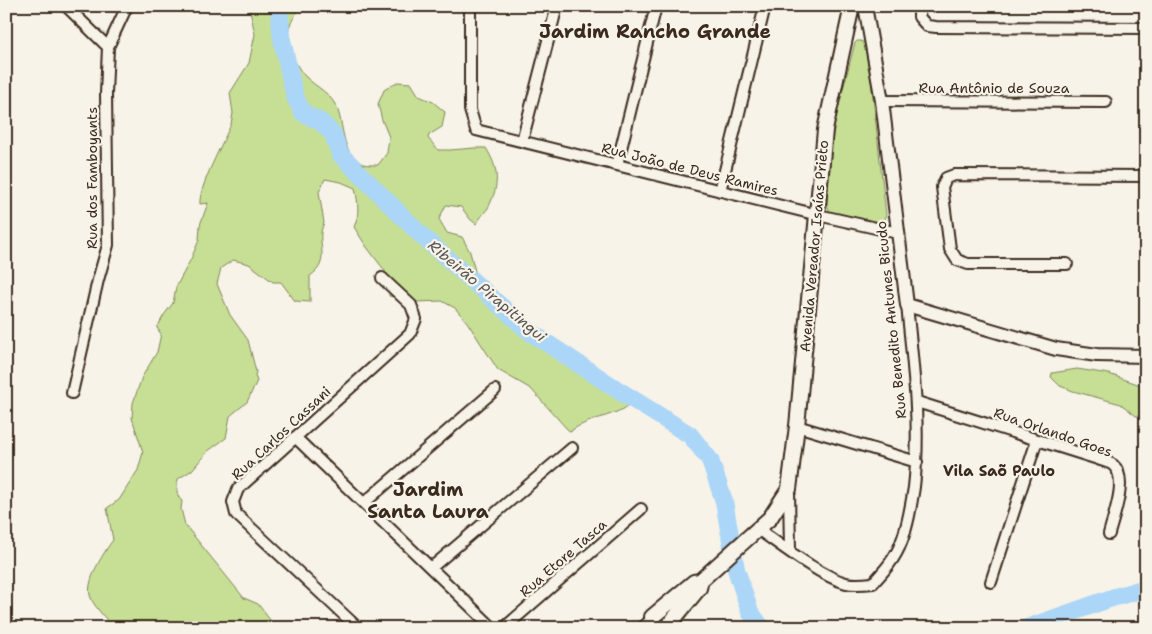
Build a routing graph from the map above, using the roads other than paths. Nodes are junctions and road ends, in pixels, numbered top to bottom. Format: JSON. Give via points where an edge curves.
{"nodes":[{"id":1,"x":66,"y":6,"type":"edge"},
{"id":2,"x":127,"y":6,"type":"edge"},
{"id":3,"x":470,"y":6,"type":"edge"},
{"id":4,"x":557,"y":6,"type":"edge"},
{"id":5,"x":656,"y":6,"type":"edge"},
{"id":6,"x":765,"y":6,"type":"edge"},
{"id":7,"x":852,"y":6,"type":"edge"},
{"id":8,"x":865,"y":6,"type":"edge"},
{"id":9,"x":919,"y":6,"type":"edge"},
{"id":10,"x":1146,"y":28,"type":"edge"},
{"id":11,"x":108,"y":47,"type":"junction"},
{"id":12,"x":882,"y":101,"type":"junction"},
{"id":13,"x":1106,"y":102,"type":"dead end"},
{"id":14,"x":522,"y":141,"type":"junction"},
{"id":15,"x":617,"y":165,"type":"junction"},
{"id":16,"x":1146,"y":176,"type":"edge"},
{"id":17,"x":720,"y":191,"type":"junction"},
{"id":18,"x":818,"y":215,"type":"junction"},
{"id":19,"x":898,"y":233,"type":"junction"},
{"id":20,"x":1067,"y":264,"type":"dead end"},
{"id":21,"x":382,"y":278,"type":"dead end"},
{"id":22,"x":907,"y":305,"type":"junction"},
{"id":23,"x":1146,"y":356,"type":"edge"},
{"id":24,"x":495,"y":390,"type":"dead end"},
{"id":25,"x":72,"y":393,"type":"dead end"},
{"id":26,"x":917,"y":402,"type":"junction"},
{"id":27,"x":797,"y":426,"type":"junction"},
{"id":28,"x":295,"y":437,"type":"junction"},
{"id":29,"x":1037,"y":440,"type":"junction"},
{"id":30,"x":572,"y":448,"type":"dead end"},
{"id":31,"x":917,"y":462,"type":"junction"},
{"id":32,"x":789,"y":489,"type":"junction"},
{"id":33,"x":364,"y":503,"type":"junction"},
{"id":34,"x":641,"y":509,"type":"dead end"},
{"id":35,"x":755,"y":533,"type":"junction"},
{"id":36,"x":1109,"y":534,"type":"dead end"},
{"id":37,"x":790,"y":552,"type":"junction"},
{"id":38,"x":431,"y":568,"type":"junction"},
{"id":39,"x":703,"y":579,"type":"junction"},
{"id":40,"x":991,"y":582,"type":"dead end"},
{"id":41,"x":648,"y":624,"type":"edge"},
{"id":42,"x":668,"y":627,"type":"edge"},
{"id":43,"x":358,"y":628,"type":"edge"},
{"id":44,"x":493,"y":628,"type":"edge"},
{"id":45,"x":504,"y":628,"type":"edge"}],
"edges":[{"from":1,"to":11,"type":"street"},
{"from":2,"to":11,"type":"street"},
{"from":3,"to":14,"type":"street","name":"Rua João de Deus Ramires","via":[[470,110],[476,130]]},
{"from":4,"to":14,"type":"street"},
{"from":5,"to":15,"type":"street"},
{"from":6,"to":17,"type":"street"},
{"from":7,"to":18,"type":"main road","name":"Avenida Vereador Isaías Prieto","via":[[825,130]]},
{"from":8,"to":12,"type":"street","name":"Rua Benedito Antunes Bicudo"},
{"from":9,"to":10,"type":"street","via":[[919,17],[927,26],[936,27]]},
{"from":11,"to":25,"type":"street","name":"Rua dos Famboyants","via":[[108,245]]},
{"from":12,"to":13,"type":"street","name":"Rua Antônio de Souza"},
{"from":12,"to":19,"type":"street","name":"Rua Benedito Antunes Bicudo"},
{"from":14,"to":15,"type":"street","name":"Rua João de Deus Ramires"},
{"from":15,"to":17,"type":"street","name":"Rua João de Deus Ramires"},
{"from":16,"to":20,"type":"street","via":[[954,175],[946,178],[942,187],[950,249],[957,260],[968,264]]},
{"from":17,"to":18,"type":"street","name":"Rua João de Deus Ramires"},
{"from":18,"to":19,"type":"street","name":"Rua João de Deus Ramires"},
{"from":18,"to":27,"type":"main road","name":"Avenida Vereador Isaías Prieto"},
{"from":19,"to":22,"type":"street","name":"Rua Benedito Antunes Bicudo"},
{"from":21,"to":28,"type":"street","name":"Rua Carlos Cassani","via":[[410,305],[416,319],[410,334]]},
{"from":22,"to":23,"type":"street","via":[[1056,349],[1097,355]]},
{"from":22,"to":26,"type":"street","name":"Rua Benedito Antunes Bicudo"},
{"from":24,"to":33,"type":"street"},
{"from":26,"to":29,"type":"street","name":"Rua Orlando Goes"},
{"from":26,"to":31,"type":"street","name":"Rua Benedito Antunes Bicudo"},
{"from":27,"to":31,"type":"street"},
{"from":27,"to":32,"type":"main road","name":"Avenida Vereador Isaías Prieto"},
{"from":28,"to":33,"type":"street"},
{"from":28,"to":43,"type":"street","name":"Rua Carlos Cassani","via":[[238,489],[233,502],[236,514]]},
{"from":29,"to":36,"type":"street","name":"Rua Orlando Goes","via":[[1113,465],[1120,476],[1120,488]]},
{"from":29,"to":40,"type":"street"},
{"from":30,"to":38,"type":"street"},
{"from":31,"to":37,"type":"street","name":"Rua Benedito Antunes Bicudo","via":[[902,543],[889,566],[873,583],[846,583]]},
{"from":32,"to":35,"type":"main road","name":"Avenida Vereador Isaías Prieto","via":[[775,512]]},
{"from":32,"to":37,"type":"street","name":"Avenida Vereador Isaías Prieto"},
{"from":33,"to":38,"type":"street"},
{"from":34,"to":45,"type":"street","name":"Rua Etore Tasca"},
{"from":35,"to":37,"type":"street","name":"Rua Benedito Antunes Bicudo"},
{"from":35,"to":39,"type":"main road","name":"Avenida Vereador Isaías Prieto"},
{"from":38,"to":44,"type":"street"},
{"from":39,"to":41,"type":"main road","name":"Avenida Vereador Isaías Prieto","via":[[694,582]]},
{"from":39,"to":42,"type":"main road","name":"Avenida Vereador Isaías Prieto"},
{"from":41,"to":42,"type":"main road","via":[[655,615],[663,616]]}]}
